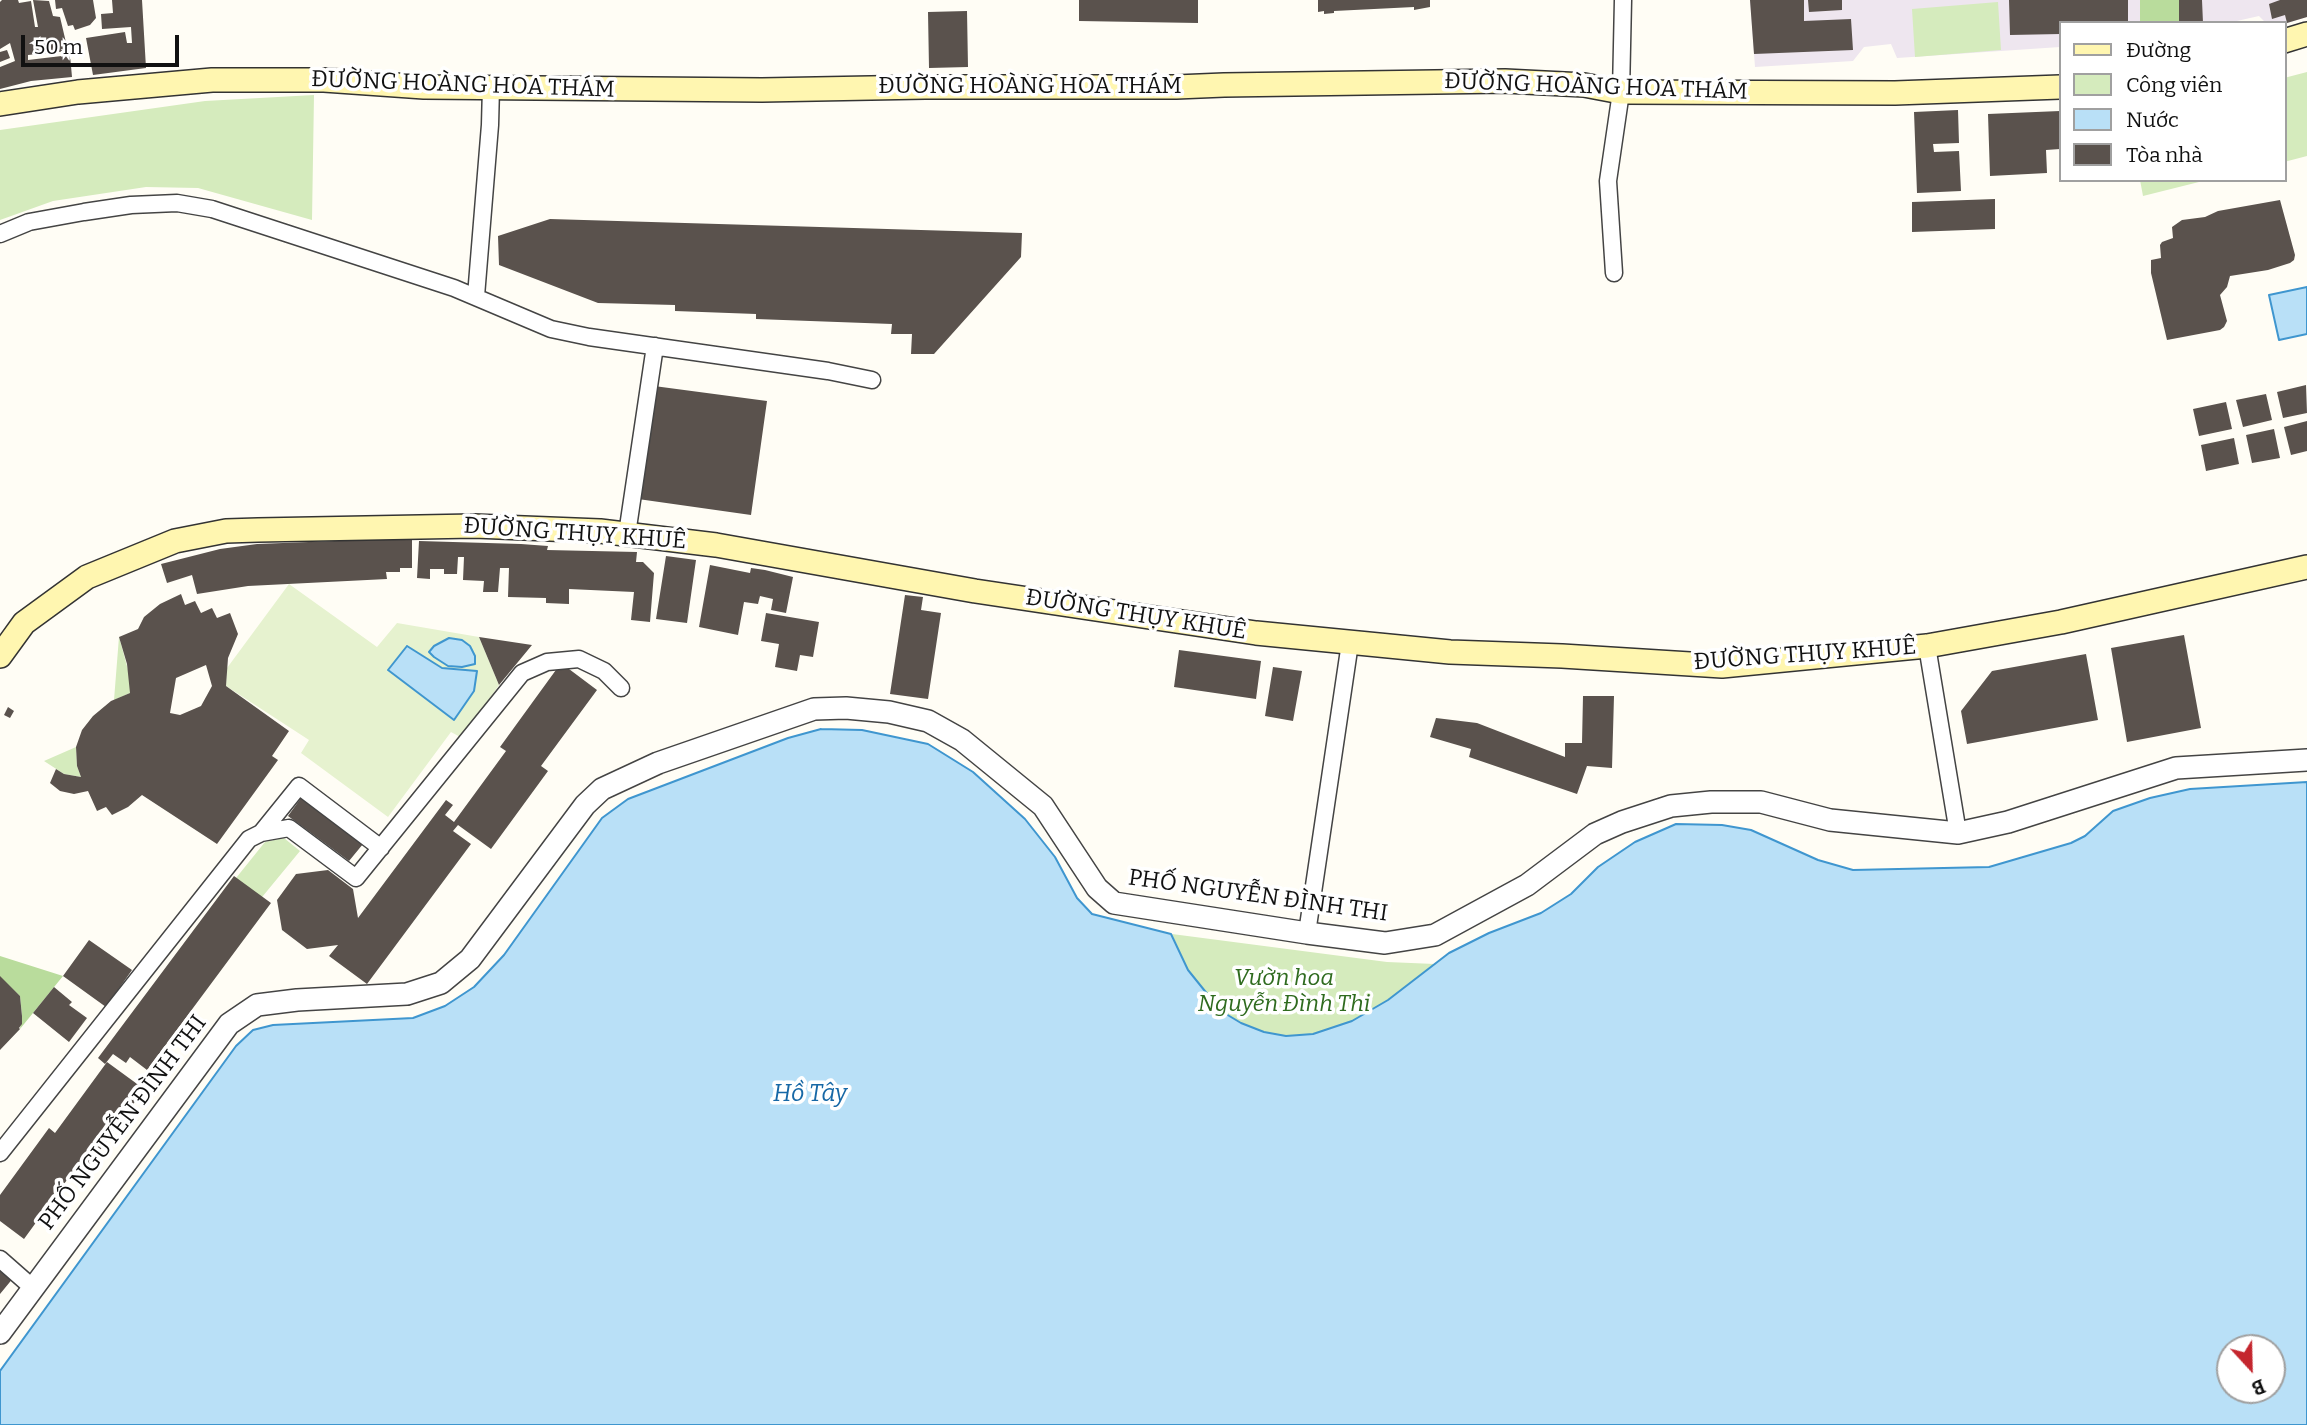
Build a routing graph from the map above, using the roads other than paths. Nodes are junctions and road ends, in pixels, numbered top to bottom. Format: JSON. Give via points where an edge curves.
{"nodes":[{"id":1,"x":1623,"y":0,"type":"edge"},
{"id":2,"x":2307,"y":34,"type":"edge"},
{"id":3,"x":2286,"y":40,"type":"edge"},
{"id":4,"x":491,"y":87,"type":"junction"},
{"id":5,"x":2058,"y":87,"type":"edge"},
{"id":6,"x":1621,"y":92,"type":"junction"},
{"id":7,"x":0,"y":104,"type":"edge"},
{"id":8,"x":0,"y":234,"type":"edge"},
{"id":9,"x":1614,"y":273,"type":"dead end"},
{"id":10,"x":476,"y":296,"type":"junction"},
{"id":11,"x":654,"y":346,"type":"junction"},
{"id":12,"x":872,"y":380,"type":"dead end"},
{"id":13,"x":626,"y":534,"type":"junction"},
{"id":14,"x":2307,"y":567,"type":"edge"},
{"id":15,"x":1350,"y":643,"type":"junction"},
{"id":16,"x":1927,"y":646,"type":"junction"},
{"id":17,"x":0,"y":656,"type":"edge"},
{"id":18,"x":621,"y":688,"type":"dead end"},
{"id":19,"x":2307,"y":760,"type":"edge"},
{"id":20,"x":261,"y":833,"type":"junction"},
{"id":21,"x":1958,"y":833,"type":"junction"},
{"id":22,"x":381,"y":848,"type":"junction"},
{"id":23,"x":1307,"y":933,"type":"junction"},
{"id":24,"x":0,"y":1153,"type":"edge"},
{"id":25,"x":0,"y":1259,"type":"edge"},
{"id":26,"x":33,"y":1288,"type":"junction"},
{"id":27,"x":0,"y":1333,"type":"edge"}],
"edges":[{"from":1,"to":6,"type":"street"},
{"from":2,"to":3,"type":"main road"},
{"from":4,"to":6,"type":"main road","name":"ĐƯỜNG HOÀNG HOA THÁM","via":[[762,90],[1504,81],[1584,85]]},
{"from":4,"to":7,"type":"main road","name":"ĐƯỜNG HOÀNG HOA THÁM","via":[[212,80]]},
{"from":4,"to":10,"type":"street"},
{"from":5,"to":6,"type":"main road","name":"ĐƯỜNG HOÀNG HOA THÁM","via":[[1895,93]]},
{"from":6,"to":9,"type":"street","via":[[1608,181]]},
{"from":8,"to":10,"type":"street","via":[[29,222],[84,212],[177,203],[212,209]]},
{"from":10,"to":11,"type":"street","via":[[551,329]]},
{"from":11,"to":12,"type":"street"},
{"from":11,"to":13,"type":"street"},
{"from":13,"to":15,"type":"main road","name":"ĐƯỜNG THỤY KHUÊ","via":[[1139,616]]},
{"from":13,"to":17,"type":"main road","name":"ĐƯỜNG THỤY KHUÊ","via":[[439,526],[258,530],[190,537],[157,546],[87,577],[24,623]]},
{"from":14,"to":16,"type":"main road","name":"ĐƯỜNG THỤY KHUÊ","via":[[2061,622]]},
{"from":15,"to":16,"type":"main road","name":"ĐƯỜNG THỤY KHUÊ","via":[[1722,666]]},
{"from":15,"to":23,"type":"street"},
{"from":16,"to":21,"type":"street"},
{"from":18,"to":22,"type":"street","via":[[604,671],[579,659],[547,662],[522,673]]},
{"from":19,"to":21,"type":"street","name":"PHỐ NGUYỄN ĐÌNH THI","via":[[2176,768],[2008,822]]},
{"from":20,"to":22,"type":"street","via":[[289,828],[356,878]]},
{"from":20,"to":22,"type":"street","via":[[299,786]]},
{"from":20,"to":24,"type":"street","via":[[249,839]]},
{"from":21,"to":23,"type":"street","name":"PHỐ NGUYỄN ĐÌNH THI","via":[[1830,820],[1761,802],[1671,806],[1595,834],[1527,885],[1435,935],[1385,943]]},
{"from":23,"to":26,"type":"street","name":"PHỐ NGUYỄN ĐÌNH THI","via":[[1114,903],[1097,888],[1043,806],[962,740],[928,721],[889,712],[814,709],[657,764],[602,789],[584,805],[470,959],[441,983],[407,994],[257,1005],[229,1024]]},
{"from":25,"to":26,"type":"street"},
{"from":26,"to":27,"type":"street","name":"PHỐ NGUYỄN ĐÌNH THI"}]}
